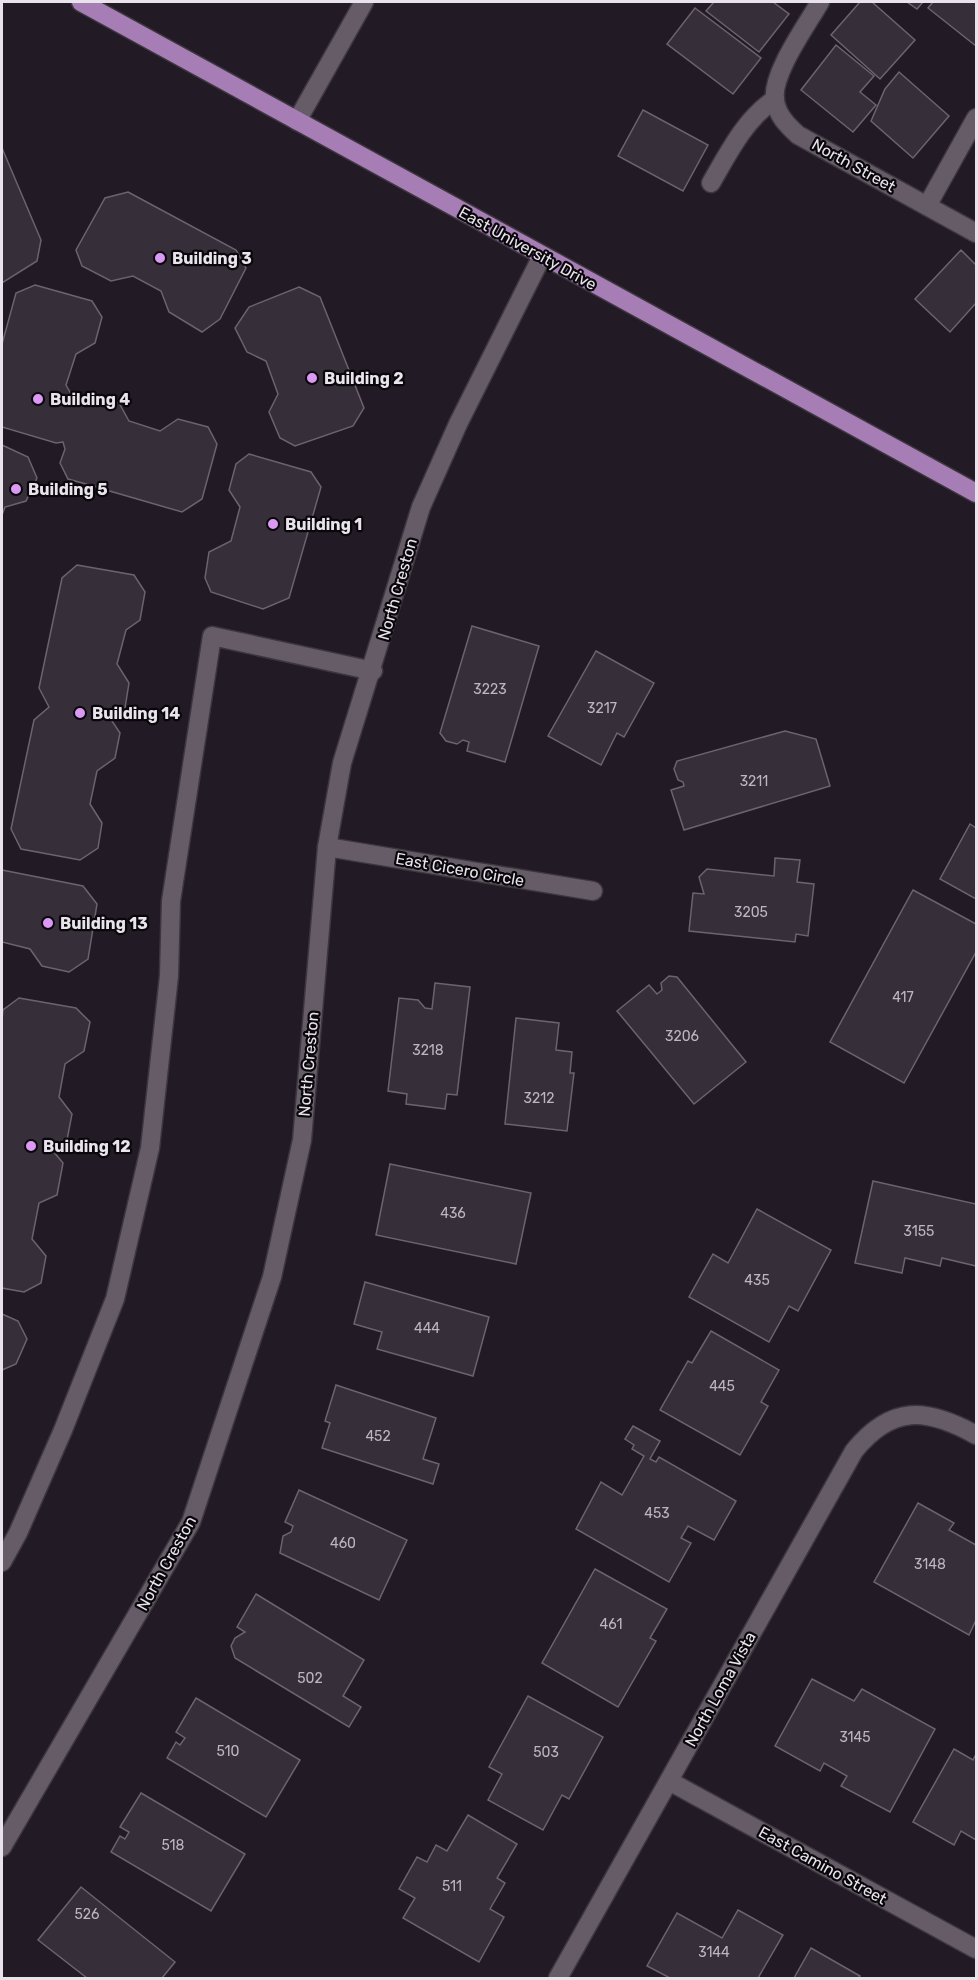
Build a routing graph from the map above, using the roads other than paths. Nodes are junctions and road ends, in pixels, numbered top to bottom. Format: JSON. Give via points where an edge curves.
{"nodes":[{"id":1,"x":81,"y":2,"type":"edge"},
{"id":2,"x":364,"y":2,"type":"edge"},
{"id":3,"x":820,"y":2,"type":"edge"},
{"id":4,"x":775,"y":99,"type":"junction"},
{"id":5,"x":976,"y":118,"type":"edge"},
{"id":6,"x":297,"y":121,"type":"junction"},
{"id":7,"x":711,"y":183,"type":"dead end"},
{"id":8,"x":927,"y":206,"type":"junction"},
{"id":9,"x":976,"y":232,"type":"edge"},
{"id":10,"x":542,"y":256,"type":"junction"},
{"id":11,"x":976,"y":493,"type":"edge"},
{"id":12,"x":373,"y":671,"type":"junction"},
{"id":13,"x":327,"y":847,"type":"junction"},
{"id":14,"x":593,"y":891,"type":"dead end"},
{"id":15,"x":976,"y":1435,"type":"edge"},
{"id":16,"x":2,"y":1562,"type":"edge"},
{"id":17,"x":669,"y":1781,"type":"junction"},
{"id":18,"x":3,"y":1842,"type":"edge"},
{"id":19,"x":976,"y":1949,"type":"edge"},
{"id":20,"x":558,"y":1978,"type":"edge"}],
"edges":[{"from":1,"to":6,"type":"main road","name":"East University Drive"},
{"from":2,"to":6,"type":"street"},
{"from":3,"to":4,"type":"street","via":[[783,67]]},
{"from":4,"to":7,"type":"street","via":[[744,128]]},
{"from":4,"to":8,"type":"street","name":"North Street","via":[[783,120],[798,135]]},
{"from":5,"to":8,"type":"street"},
{"from":6,"to":10,"type":"main road","name":"East University Drive"},
{"from":8,"to":9,"type":"street","name":"North Street"},
{"from":10,"to":11,"type":"main road","name":"East University Drive"},
{"from":10,"to":12,"type":"street","name":"North Creston","via":[[421,507]]},
{"from":12,"to":13,"type":"street","name":"North Creston","via":[[342,763]]},
{"from":12,"to":16,"type":"street","via":[[212,636],[171,901],[169,976],[150,1148],[118,1288],[63,1430]]},
{"from":13,"to":14,"type":"street","name":"East Cicero Circle"},
{"from":13,"to":18,"type":"street","name":"North Creston","via":[[302,1140],[272,1277],[191,1522]]},
{"from":15,"to":17,"type":"street","name":"North Loma Vista","via":[[940,1418],[899,1415],[874,1430],[854,1451]]},
{"from":17,"to":19,"type":"street","name":"East Camino Street"},
{"from":17,"to":20,"type":"street","name":"North Loma Vista"}]}
